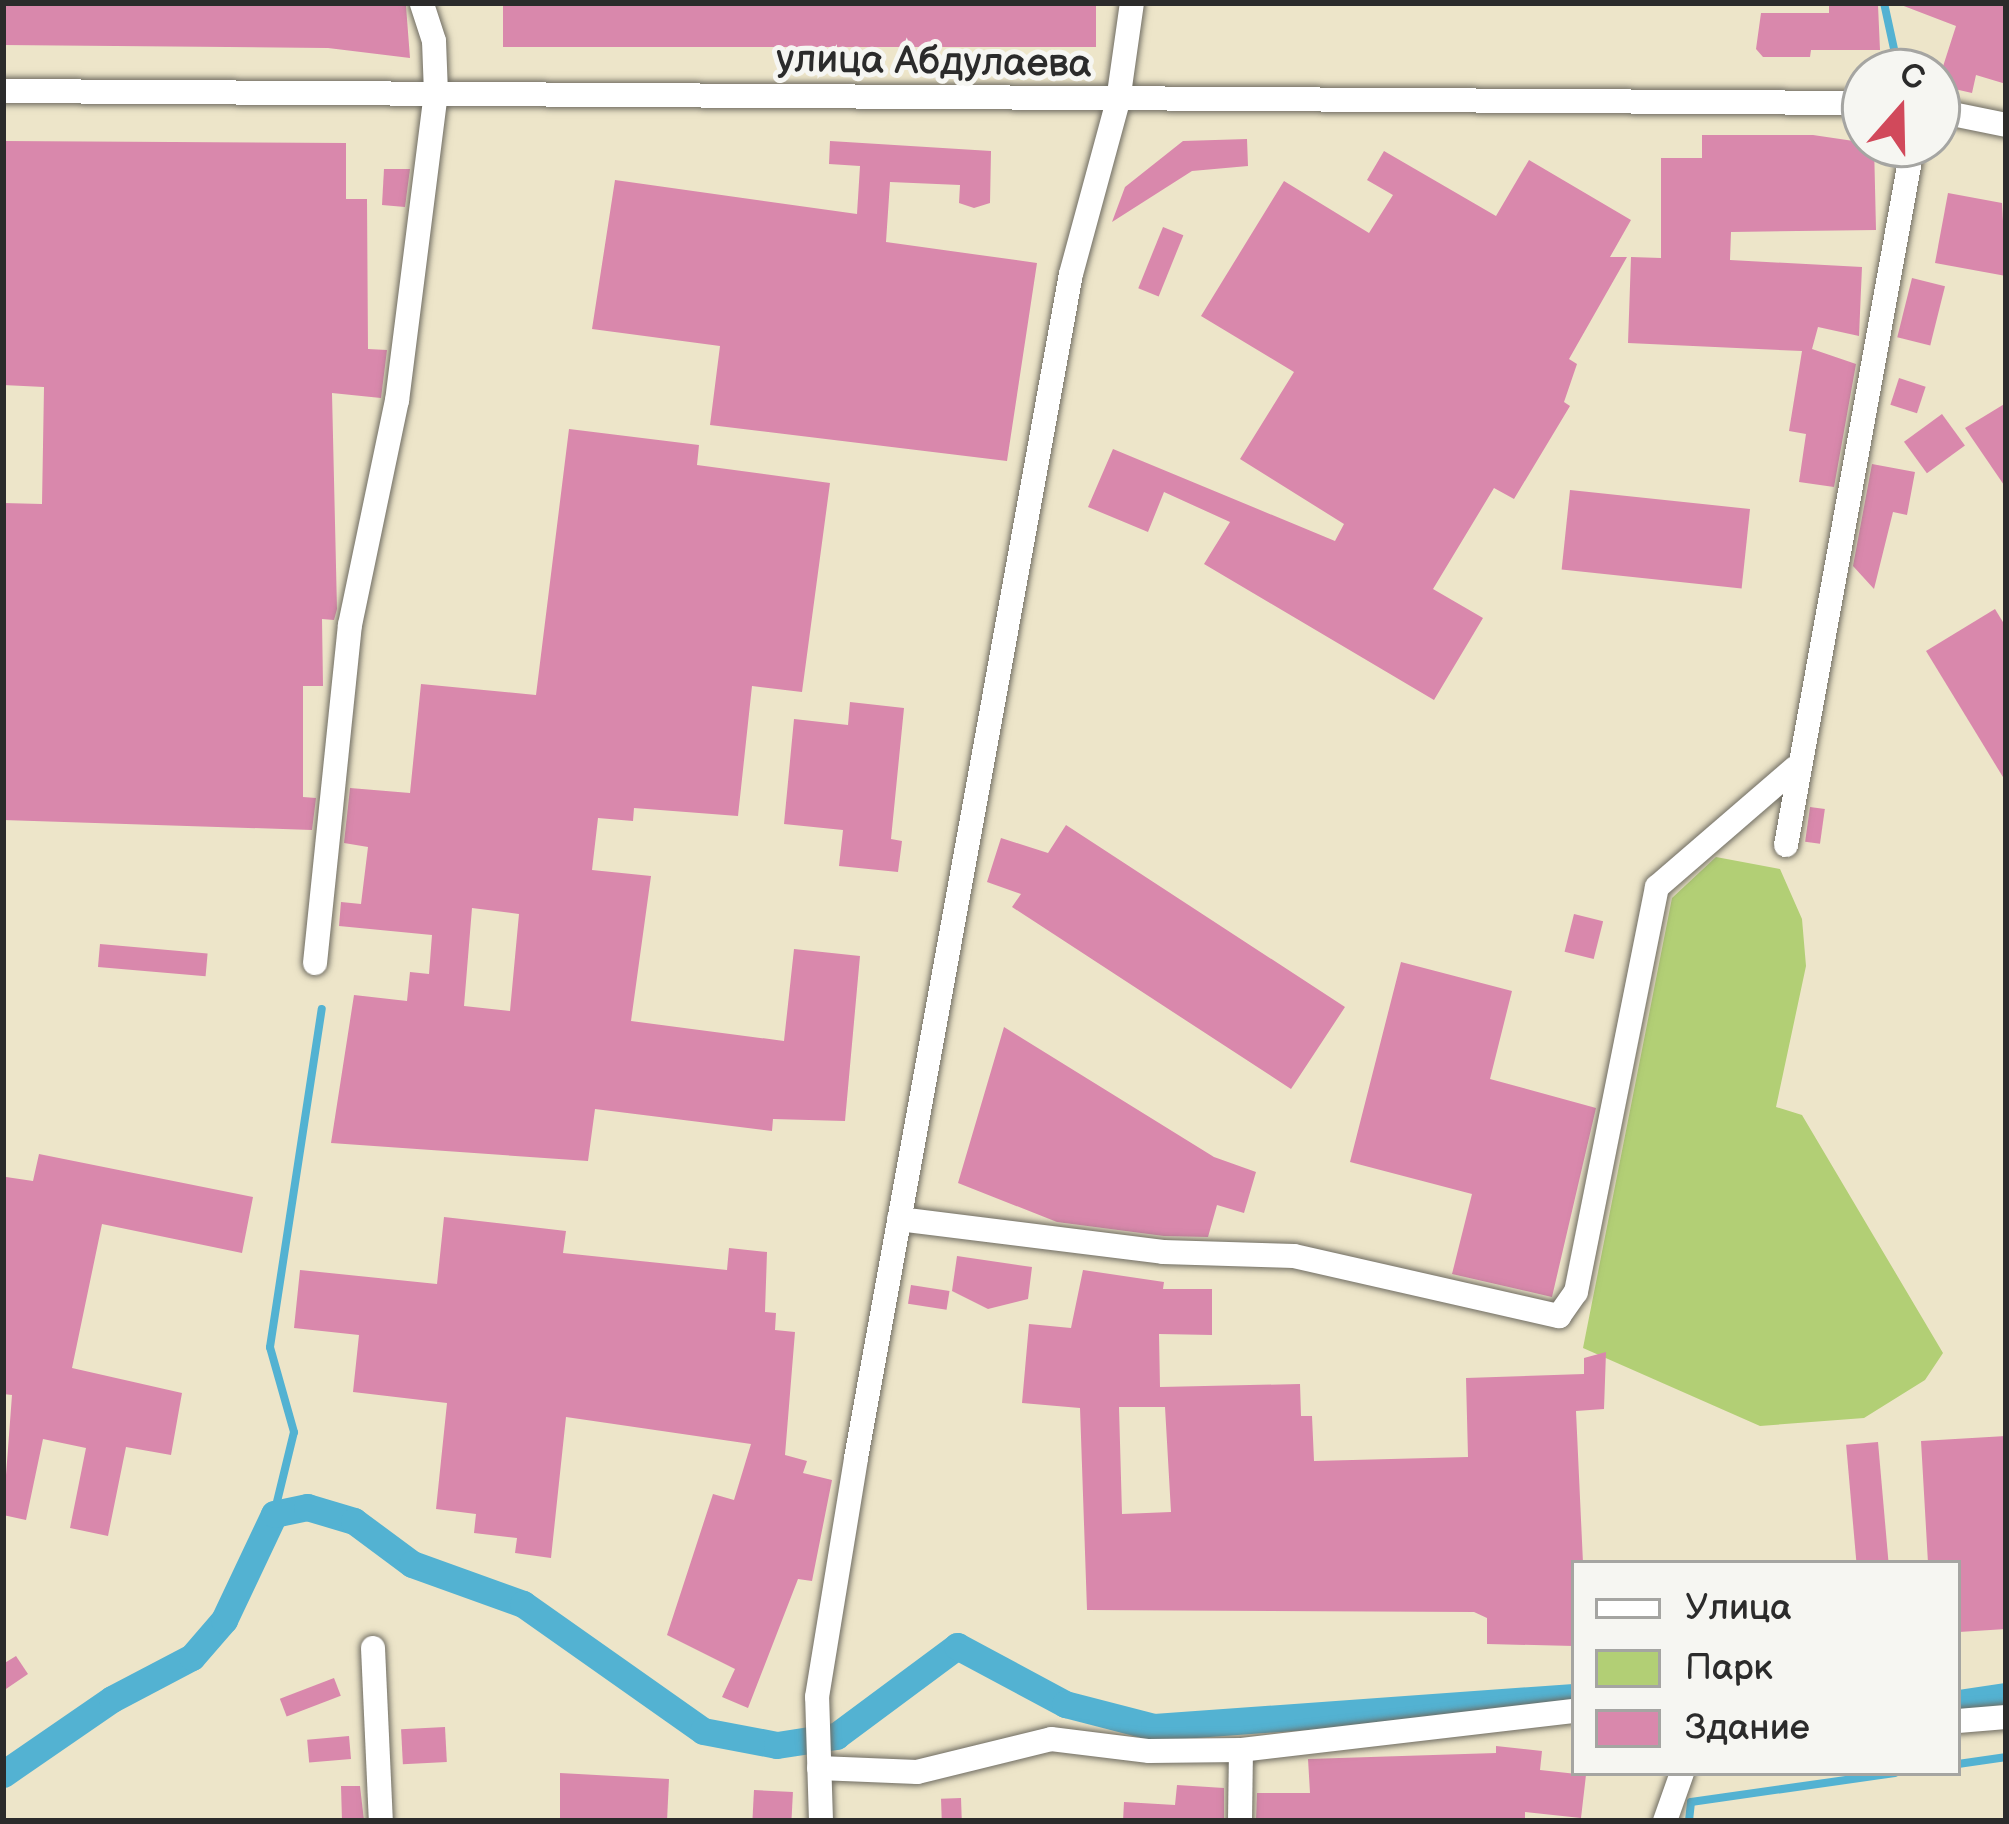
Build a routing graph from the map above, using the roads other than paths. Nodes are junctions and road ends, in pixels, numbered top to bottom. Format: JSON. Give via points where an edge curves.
{"nodes":[{"id":1,"x":422,"y":3,"type":"edge"},
{"id":2,"x":1132,"y":3,"type":"edge"},
{"id":3,"x":3,"y":91,"type":"edge"},
{"id":4,"x":436,"y":93,"type":"junction"},
{"id":5,"x":1118,"y":101,"type":"junction"},
{"id":6,"x":1841,"y":103,"type":"edge"},
{"id":7,"x":1961,"y":116,"type":"edge"},
{"id":8,"x":2006,"y":125,"type":"edge"},
{"id":9,"x":1908,"y":168,"type":"edge"},
{"id":10,"x":1795,"y":768,"type":"junction"},
{"id":11,"x":1786,"y":845,"type":"dead end"},
{"id":12,"x":315,"y":963,"type":"dead end"},
{"id":13,"x":899,"y":1219,"type":"junction"},
{"id":14,"x":373,"y":1648,"type":"dead end"},
{"id":15,"x":1571,"y":1712,"type":"edge"},
{"id":16,"x":2006,"y":1717,"type":"edge"},
{"id":17,"x":1961,"y":1721,"type":"edge"},
{"id":18,"x":1241,"y":1750,"type":"junction"},
{"id":19,"x":818,"y":1759,"type":"junction"},
{"id":20,"x":1681,"y":1776,"type":"edge"},
{"id":21,"x":381,"y":1821,"type":"edge"},
{"id":22,"x":821,"y":1821,"type":"edge"},
{"id":23,"x":1240,"y":1821,"type":"edge"},
{"id":24,"x":1665,"y":1821,"type":"edge"}],
"edges":[{"from":1,"to":4,"type":"street","via":[[434,41]]},
{"from":2,"to":5,"type":"street"},
{"from":3,"to":4,"type":"street","name":"улица Абдулаева"},
{"from":4,"to":5,"type":"street","name":"улица Абдулаева"},
{"from":4,"to":12,"type":"street","via":[[397,401],[350,625]]},
{"from":5,"to":6,"type":"street","name":"улица Абдулаева"},
{"from":5,"to":13,"type":"street","via":[[1071,274],[983,688]]},
{"from":7,"to":8,"type":"street"},
{"from":9,"to":10,"type":"street"},
{"from":10,"to":11,"type":"street"},
{"from":10,"to":13,"type":"street","via":[[1658,887],[1576,1292],[1559,1316],[1294,1256],[1163,1252]]},
{"from":13,"to":19,"type":"street","via":[[815,1717]]},
{"from":14,"to":21,"type":"street"},
{"from":15,"to":18,"type":"street","via":[[1548,1708]]},
{"from":16,"to":17,"type":"street"},
{"from":18,"to":19,"type":"street","via":[[1051,1739],[917,1772]]},
{"from":18,"to":23,"type":"street"},
{"from":19,"to":22,"type":"street"},
{"from":20,"to":24,"type":"street"}]}
